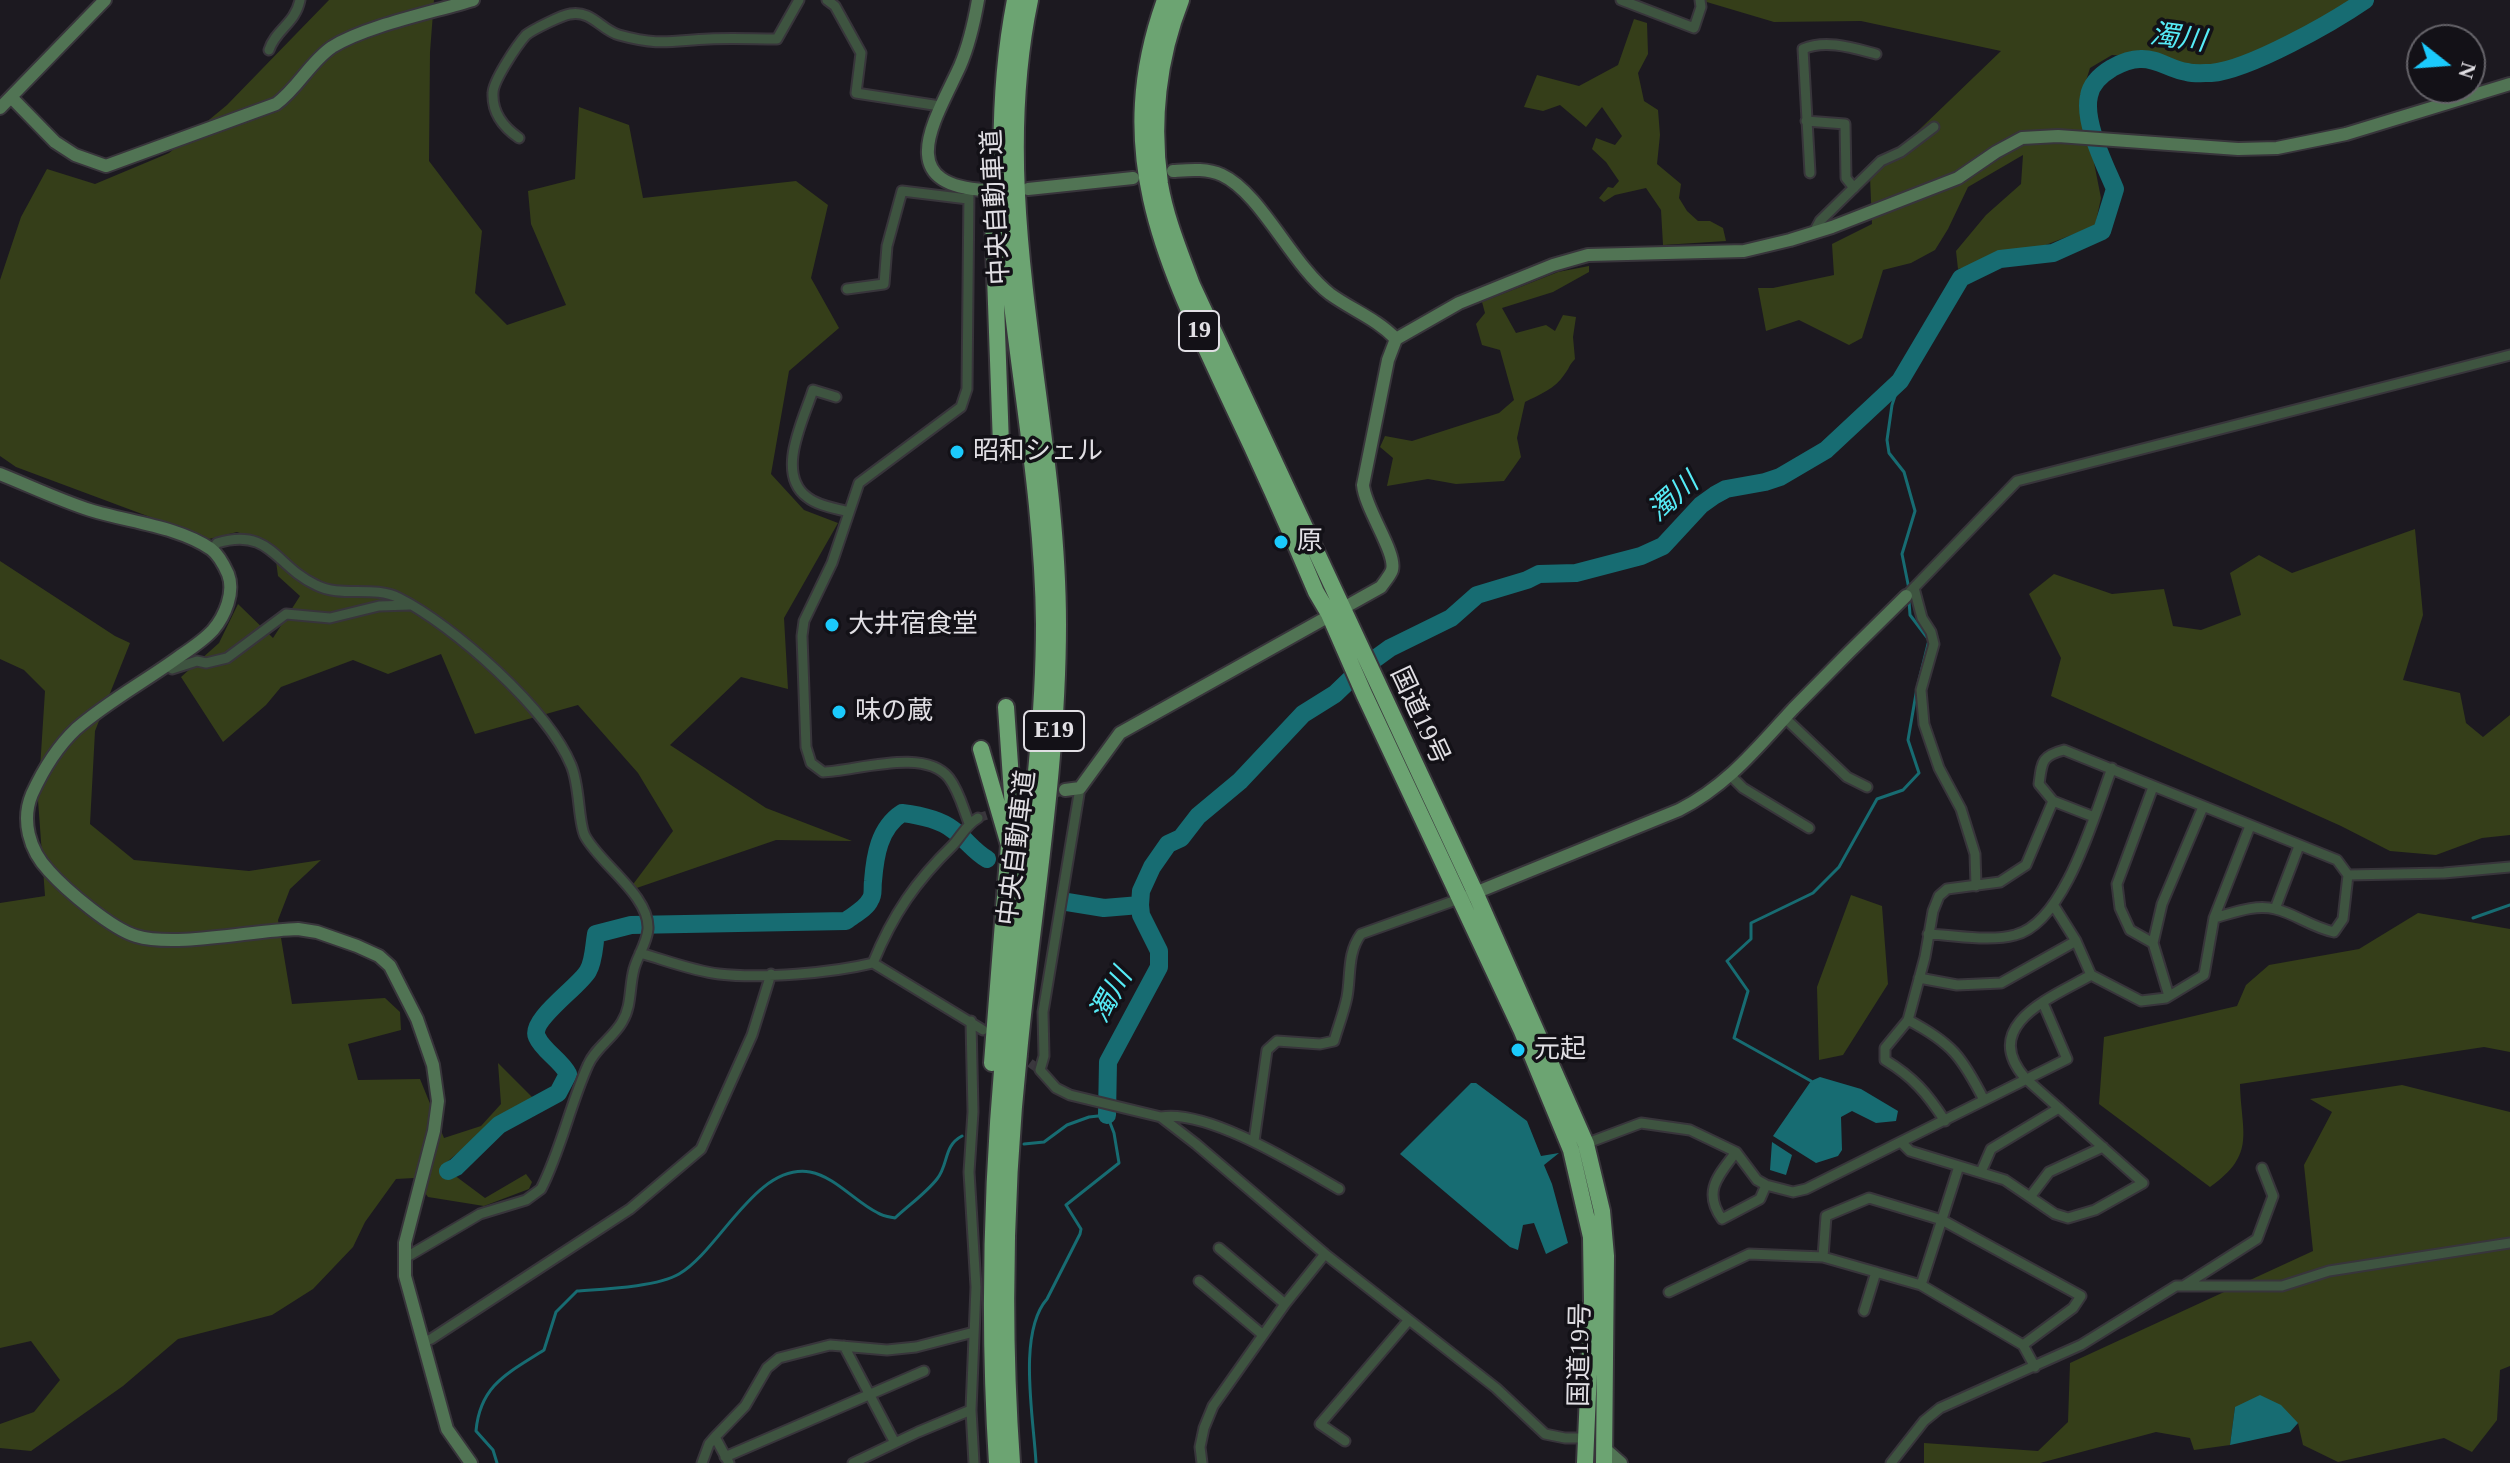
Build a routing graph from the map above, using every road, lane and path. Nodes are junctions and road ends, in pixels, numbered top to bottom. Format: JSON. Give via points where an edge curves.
{"nodes":[{"id":1,"x":105,"y":0,"type":"edge"},
{"id":2,"x":300,"y":0,"type":"edge"},
{"id":3,"x":473,"y":0,"type":"edge"},
{"id":4,"x":799,"y":0,"type":"edge"},
{"id":5,"x":827,"y":0,"type":"edge"},
{"id":6,"x":978,"y":0,"type":"edge"},
{"id":7,"x":1005,"y":0,"type":"edge"},
{"id":8,"x":1015,"y":0,"type":"edge"},
{"id":9,"x":1030,"y":0,"type":"edge"},
{"id":10,"x":1165,"y":0,"type":"edge"},
{"id":11,"x":1181,"y":0,"type":"edge"},
{"id":12,"x":1621,"y":0,"type":"edge"},
{"id":13,"x":1700,"y":0,"type":"edge"},
{"id":14,"x":269,"y":50,"type":"dead end"},
{"id":15,"x":1876,"y":54,"type":"dead end"},
{"id":16,"x":2510,"y":84,"type":"edge"},
{"id":17,"x":11,"y":97,"type":"junction"},
{"id":18,"x":940,"y":106,"type":"junction"},
{"id":19,"x":0,"y":108,"type":"edge"},
{"id":20,"x":1806,"y":121,"type":"junction"},
{"id":21,"x":1934,"y":127,"type":"dead end"},
{"id":22,"x":519,"y":138,"type":"dead end"},
{"id":23,"x":1173,"y":171,"type":"dead end"},
{"id":24,"x":1810,"y":173,"type":"dead end"},
{"id":25,"x":1133,"y":178,"type":"dead end"},
{"id":26,"x":1854,"y":188,"type":"junction"},
{"id":27,"x":1028,"y":189,"type":"dead end"},
{"id":28,"x":985,"y":190,"type":"dead end"},
{"id":29,"x":969,"y":194,"type":"junction"},
{"id":30,"x":1813,"y":234,"type":"junction"},
{"id":31,"x":847,"y":289,"type":"dead end"},
{"id":32,"x":1396,"y":339,"type":"junction"},
{"id":33,"x":2510,"y":355,"type":"edge"},
{"id":34,"x":836,"y":397,"type":"dead end"},
{"id":35,"x":999,"y":453,"type":"dead end"},
{"id":36,"x":0,"y":474,"type":"edge"},
{"id":37,"x":849,"y":512,"type":"junction"},
{"id":38,"x":212,"y":550,"type":"junction"},
{"id":39,"x":1911,"y":591,"type":"junction"},
{"id":40,"x":410,"y":605,"type":"junction"},
{"id":41,"x":1336,"y":611,"type":"junction"},
{"id":42,"x":167,"y":666,"type":"junction"},
{"id":43,"x":1006,"y":707,"type":"dead end"},
{"id":44,"x":1785,"y":718,"type":"junction"},
{"id":45,"x":981,"y":749,"type":"dead end"},
{"id":46,"x":2112,"y":768,"type":"junction"},
{"id":47,"x":1731,"y":776,"type":"junction"},
{"id":48,"x":1867,"y":787,"type":"dead end"},
{"id":49,"x":2153,"y":787,"type":"junction"},
{"id":50,"x":1080,"y":788,"type":"junction"},
{"id":51,"x":1065,"y":790,"type":"tunnel mouth"},
{"id":52,"x":2053,"y":801,"type":"junction"},
{"id":53,"x":2203,"y":807,"type":"junction"},
{"id":54,"x":2094,"y":817,"type":"junction"},
{"id":55,"x":2250,"y":826,"type":"junction"},
{"id":56,"x":1809,"y":828,"type":"dead end"},
{"id":57,"x":1009,"y":845,"type":"junction"},
{"id":58,"x":2299,"y":846,"type":"junction"},
{"id":59,"x":2510,"y":867,"type":"edge"},
{"id":60,"x":2348,"y":875,"type":"junction"},
{"id":61,"x":1976,"y":886,"type":"junction"},
{"id":62,"x":1467,"y":896,"type":"junction"},
{"id":63,"x":2054,"y":906,"type":"junction"},
{"id":64,"x":2275,"y":909,"type":"junction"},
{"id":65,"x":2214,"y":918,"type":"junction"},
{"id":66,"x":1928,"y":934,"type":"junction"},
{"id":67,"x":2076,"y":941,"type":"junction"},
{"id":68,"x":2153,"y":943,"type":"junction"},
{"id":69,"x":640,"y":953,"type":"junction"},
{"id":70,"x":873,"y":963,"type":"junction"},
{"id":71,"x":771,"y":974,"type":"junction"},
{"id":72,"x":2091,"y":975,"type":"junction"},
{"id":73,"x":1919,"y":978,"type":"junction"},
{"id":74,"x":2169,"y":996,"type":"junction"},
{"id":75,"x":2043,"y":1003,"type":"junction"},
{"id":76,"x":1908,"y":1020,"type":"junction"},
{"id":77,"x":971,"y":1021,"type":"junction"},
{"id":78,"x":983,"y":1030,"type":"dead end"},
{"id":79,"x":2025,"y":1078,"type":"junction"},
{"id":80,"x":1984,"y":1100,"type":"junction"},
{"id":81,"x":2059,"y":1108,"type":"junction"},
{"id":82,"x":1161,"y":1117,"type":"junction"},
{"id":83,"x":1945,"y":1121,"type":"junction"},
{"id":84,"x":1254,"y":1141,"type":"junction"},
{"id":85,"x":1902,"y":1143,"type":"junction"},
{"id":86,"x":1579,"y":1147,"type":"junction"},
{"id":87,"x":2103,"y":1147,"type":"junction"},
{"id":88,"x":1736,"y":1152,"type":"junction"},
{"id":89,"x":1959,"y":1166,"type":"junction"},
{"id":90,"x":2262,"y":1168,"type":"dead end"},
{"id":91,"x":1981,"y":1172,"type":"junction"},
{"id":92,"x":1766,"y":1185,"type":"junction"},
{"id":93,"x":1339,"y":1189,"type":"dead end"},
{"id":94,"x":2030,"y":1197,"type":"junction"},
{"id":95,"x":993,"y":1216,"type":"junction"},
{"id":96,"x":1942,"y":1220,"type":"junction"},
{"id":97,"x":2510,"y":1243,"type":"edge"},
{"id":98,"x":1219,"y":1248,"type":"dead end"},
{"id":99,"x":1325,"y":1254,"type":"junction"},
{"id":100,"x":1823,"y":1257,"type":"junction"},
{"id":101,"x":405,"y":1258,"type":"junction"},
{"id":102,"x":1876,"y":1272,"type":"junction"},
{"id":103,"x":1199,"y":1281,"type":"dead end"},
{"id":104,"x":1921,"y":1285,"type":"junction"},
{"id":105,"x":2184,"y":1286,"type":"junction"},
{"id":106,"x":1669,"y":1292,"type":"dead end"},
{"id":107,"x":1285,"y":1304,"type":"junction"},
{"id":108,"x":1864,"y":1311,"type":"dead end"},
{"id":109,"x":1408,"y":1321,"type":"junction"},
{"id":110,"x":974,"y":1332,"type":"junction"},
{"id":111,"x":1263,"y":1335,"type":"junction"},
{"id":112,"x":423,"y":1342,"type":"junction"},
{"id":113,"x":2023,"y":1345,"type":"junction"},
{"id":114,"x":844,"y":1346,"type":"junction"},
{"id":115,"x":2035,"y":1367,"type":"junction"},
{"id":116,"x":924,"y":1371,"type":"dead end"},
{"id":117,"x":870,"y":1395,"type":"junction"},
{"id":118,"x":971,"y":1410,"type":"junction"},
{"id":119,"x":715,"y":1437,"type":"junction"},
{"id":120,"x":1586,"y":1438,"type":"junction"},
{"id":121,"x":1345,"y":1441,"type":"dead end"},
{"id":122,"x":895,"y":1443,"type":"junction"},
{"id":123,"x":1604,"y":1456,"type":"edge"},
{"id":124,"x":727,"y":1460,"type":"edge"},
{"id":125,"x":471,"y":1463,"type":"edge"},
{"id":126,"x":702,"y":1463,"type":"edge"},
{"id":127,"x":853,"y":1463,"type":"edge"},
{"id":128,"x":974,"y":1463,"type":"edge"},
{"id":129,"x":997,"y":1463,"type":"edge"},
{"id":130,"x":1012,"y":1463,"type":"edge"},
{"id":131,"x":1202,"y":1463,"type":"edge"},
{"id":132,"x":1585,"y":1463,"type":"edge"},
{"id":133,"x":1621,"y":1463,"type":"edge"},
{"id":134,"x":1891,"y":1463,"type":"edge"}],
"edges":[{"from":1,"to":17,"type":"street"},
{"from":2,"to":14,"type":"street","via":[[297,13]]},
{"from":3,"to":17,"type":"street","via":[[343,41],[322,55],[276,104],[106,166],[55,142]]},
{"from":4,"to":22,"type":"street","via":[[777,39],[645,42],[613,33],[588,15],[569,14],[527,34],[492,90],[495,111]]},
{"from":5,"to":18,"type":"street","via":[[861,53],[856,93]]},
{"from":6,"to":18,"type":"street","via":[[964,54]]},
{"from":7,"to":35,"type":"highway","via":[[990,145]]},
{"from":8,"to":95,"type":"highway","name":"中央自動車道","number":"E19","via":[[1003,84],[1001,198],[1036,490],[1043,651],[1037,764],[1003,1057]]},
{"from":9,"to":130,"type":"highway","name":"中央自動車道","number":"E19","via":[[1017,90],[1016,198],[1051,487],[1058,623],[1052,765],[1019,1045],[1007,1216]]},
{"from":10,"to":41,"type":"highway","name":"国道19号","number":"19","via":[[1152,41],[1142,111],[1141,141],[1152,209],[1185,301],[1316,592]]},
{"from":11,"to":41,"type":"highway","name":"国道19号","number":"19","via":[[1168,37],[1156,107],[1160,184],[1192,285]]},
{"from":12,"to":13,"type":"street","via":[[1694,28]]},
{"from":15,"to":20,"type":"street","via":[[1813,44],[1803,49]]},
{"from":16,"to":30,"type":"street","via":[[2346,134],[2277,148],[2022,138],[1958,178]]},
{"from":17,"to":19,"type":"street"},
{"from":18,"to":29,"type":"street","via":[[927,138],[930,162],[947,182]]},
{"from":20,"to":24,"type":"street"},
{"from":20,"to":26,"type":"street","via":[[1845,124],[1846,178]]},
{"from":21,"to":26,"type":"street","via":[[1881,161]]},
{"from":23,"to":32,"type":"street","via":[[1212,172],[1237,184],[1311,276]]},
{"from":25,"to":27,"type":"street"},
{"from":26,"to":30,"type":"street"},
{"from":28,"to":29,"type":"street"},
{"from":29,"to":31,"type":"street","via":[[902,191],[887,246],[884,284]]},
{"from":29,"to":37,"type":"street","via":[[965,401],[866,475],[855,489]]},
{"from":30,"to":32,"type":"street","via":[[1744,251],[1588,255],[1459,303]]},
{"from":32,"to":41,"type":"street","via":[[1363,485],[1364,499],[1392,557],[1392,571],[1381,587]]},
{"from":33,"to":39,"type":"street","via":[[2017,481]]},
{"from":34,"to":37,"type":"street","via":[[813,390],[792,469],[808,498]]},
{"from":36,"to":38,"type":"street"},
{"from":37,"to":70,"type":"street","via":[[802,628],[811,763],[823,772],[926,763],[947,775],[974,821],[913,887]]},
{"from":38,"to":40,"type":"street","via":[[217,543],[244,537],[314,585],[381,592]]},
{"from":38,"to":42,"type":"street","via":[[230,579],[225,609],[206,638]]},
{"from":39,"to":44,"type":"street"},
{"from":39,"to":61,"type":"street","via":[[1934,644],[1921,690],[1924,724],[1966,824],[1975,854]]},
{"from":40,"to":42,"type":"street","via":[[330,618],[286,614],[227,658]]},
{"from":40,"to":69,"type":"street","via":[[516,688],[557,739],[575,777],[584,834],[640,900],[648,929]]},
{"from":41,"to":50,"type":"street","via":[[1120,733]]},
{"from":41,"to":62,"type":"highway","name":"国道19号","number":"19"},
{"from":42,"to":101,"type":"street","via":[[100,710],[57,751],[27,806],[36,853],[63,885],[136,936],[161,940],[298,929],[357,946],[390,966],[417,1019],[433,1065],[438,1101]]},
{"from":43,"to":57,"type":"highway","via":[[1013,808]]},
{"from":44,"to":47,"type":"street"},
{"from":44,"to":48,"type":"street","via":[[1847,777]]},
{"from":45,"to":57,"type":"highway"},
{"from":46,"to":49,"type":"street"},
{"from":46,"to":52,"type":"street","via":[[2064,750],[2049,754],[2041,763],[2039,784]]},
{"from":46,"to":54,"type":"street"},
{"from":47,"to":56,"type":"street"},
{"from":47,"to":62,"type":"street","via":[[1679,810]]},
{"from":49,"to":53,"type":"street"},
{"from":49,"to":68,"type":"street","via":[[2117,884],[2130,930]]},
{"from":50,"to":51,"type":"street"},
{"from":50,"to":82,"type":"street","via":[[1043,1012],[1040,1070],[1070,1095]]},
{"from":52,"to":54,"type":"street"},
{"from":52,"to":61,"type":"street","via":[[2026,865],[2000,882]]},
{"from":53,"to":55,"type":"street"},
{"from":53,"to":68,"type":"street","via":[[2162,904]]},
{"from":54,"to":63,"type":"street"},
{"from":55,"to":58,"type":"street"},
{"from":55,"to":65,"type":"street"},
{"from":57,"to":95,"type":"highway","via":[[989,1135]]},
{"from":58,"to":60,"type":"street","via":[[2337,860]]},
{"from":58,"to":64,"type":"street"},
{"from":59,"to":60,"type":"street"},
{"from":60,"to":64,"type":"street","via":[[2343,919],[2334,932]]},
{"from":61,"to":66,"type":"street","via":[[1947,889],[1939,896]]},
{"from":62,"to":84,"type":"street","via":[[1361,934],[1334,1041],[1277,1041],[1267,1050]]},
{"from":62,"to":86,"type":"highway","name":"国道19号","number":"19","via":[[1532,1053]]},
{"from":63,"to":66,"type":"street","via":[[2043,920],[2017,935]]},
{"from":63,"to":67,"type":"street"},
{"from":64,"to":65,"type":"street","via":[[2251,908]]},
{"from":65,"to":74,"type":"street","via":[[2204,975]]},
{"from":66,"to":73,"type":"street"},
{"from":67,"to":72,"type":"street"},
{"from":67,"to":73,"type":"street","via":[[2001,983],[1957,985]]},
{"from":68,"to":74,"type":"street"},
{"from":69,"to":71,"type":"street","via":[[718,974]]},
{"from":69,"to":101,"type":"street","via":[[627,1013],[587,1066],[541,1189],[526,1200],[480,1214]]},
{"from":70,"to":71,"type":"street"},
{"from":70,"to":77,"type":"street"},
{"from":71,"to":112,"type":"street","via":[[752,1035],[701,1149],[579,1245]]},
{"from":72,"to":74,"type":"street","via":[[2141,1001]]},
{"from":72,"to":75,"type":"street"},
{"from":73,"to":76,"type":"street"},
{"from":75,"to":79,"type":"street","via":[[2023,1016],[2011,1041],[2015,1066]]},
{"from":75,"to":79,"type":"street","via":[[2067,1059]]},
{"from":76,"to":80,"type":"street","via":[[1940,1037],[1965,1063]]},
{"from":76,"to":83,"type":"street","via":[[1885,1048],[1885,1060],[1927,1093]]},
{"from":77,"to":78,"type":"street"},
{"from":77,"to":110,"type":"street"},
{"from":79,"to":80,"type":"street"},
{"from":79,"to":81,"type":"street"},
{"from":80,"to":83,"type":"street"},
{"from":81,"to":87,"type":"street"},
{"from":81,"to":91,"type":"street","via":[[1991,1149]]},
{"from":82,"to":84,"type":"street","via":[[1177,1114]]},
{"from":82,"to":99,"type":"street"},
{"from":83,"to":85,"type":"street"},
{"from":84,"to":93,"type":"street"},
{"from":85,"to":89,"type":"street","via":[[1910,1151]]},
{"from":85,"to":92,"type":"street","via":[[1806,1189],[1793,1192]]},
{"from":86,"to":88,"type":"street","via":[[1641,1123],[1690,1130]]},
{"from":86,"to":120,"type":"highway","name":"国道19号","number":"19","via":[[1591,1237]]},
{"from":86,"to":123,"type":"highway","name":"国道19号","number":"19","via":[[1602,1211],[1605,1244]]},
{"from":87,"to":94,"type":"street","via":[[2049,1172]]},
{"from":87,"to":94,"type":"street","via":[[2143,1183],[2075,1217],[2055,1214]]},
{"from":88,"to":92,"type":"street"},
{"from":88,"to":92,"type":"street","via":[[1713,1186],[1714,1208],[1722,1219],[1760,1199]]},
{"from":89,"to":91,"type":"street"},
{"from":89,"to":96,"type":"street"},
{"from":90,"to":105,"type":"street","via":[[2273,1196],[2257,1239]]},
{"from":91,"to":94,"type":"street"},
{"from":95,"to":129,"type":"highway","name":"中央自動車道","number":"E19","via":[[990,1309]]},
{"from":96,"to":100,"type":"street","via":[[1869,1198],[1826,1216]]},
{"from":96,"to":104,"type":"street"},
{"from":96,"to":113,"type":"street","via":[[2081,1296],[2073,1308]]},
{"from":97,"to":105,"type":"street","via":[[2329,1271],[2282,1286]]},
{"from":98,"to":107,"type":"street"},
{"from":99,"to":107,"type":"street"},
{"from":99,"to":109,"type":"street"},
{"from":100,"to":102,"type":"street"},
{"from":100,"to":106,"type":"street","via":[[1749,1254]]},
{"from":101,"to":112,"type":"street"},
{"from":102,"to":104,"type":"street"},
{"from":102,"to":108,"type":"street"},
{"from":103,"to":111,"type":"street"},
{"from":104,"to":113,"type":"street"},
{"from":105,"to":115,"type":"street"},
{"from":107,"to":111,"type":"street"},
{"from":109,"to":120,"type":"street","via":[[1496,1388],[1545,1434]]},
{"from":109,"to":121,"type":"street","via":[[1320,1424]]},
{"from":110,"to":114,"type":"street","via":[[916,1347]]},
{"from":110,"to":118,"type":"street"},
{"from":111,"to":131,"type":"street","via":[[1205,1422]]},
{"from":112,"to":125,"type":"street","via":[[447,1429]]},
{"from":113,"to":115,"type":"street"},
{"from":114,"to":117,"type":"street"},
{"from":114,"to":119,"type":"street","via":[[779,1358]]},
{"from":115,"to":134,"type":"street","via":[[1940,1408]]},
{"from":116,"to":117,"type":"street"},
{"from":117,"to":122,"type":"street"},
{"from":117,"to":124,"type":"street"},
{"from":118,"to":122,"type":"street"},
{"from":118,"to":128,"type":"street"},
{"from":119,"to":124,"type":"street"},
{"from":119,"to":126,"type":"street"},
{"from":120,"to":132,"type":"highway","name":"国道19号","number":"19"},
{"from":122,"to":127,"type":"street"},
{"from":123,"to":133,"type":"street"}]}
